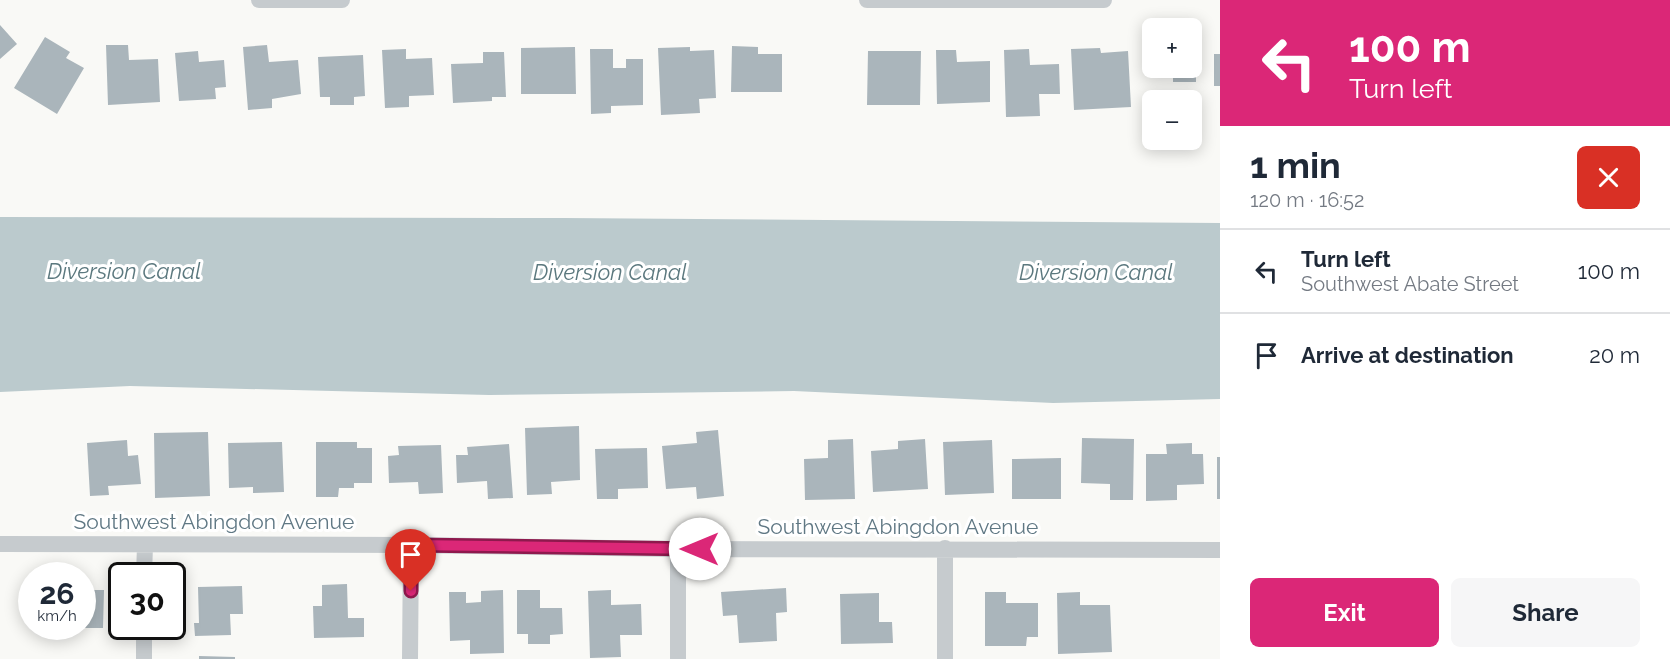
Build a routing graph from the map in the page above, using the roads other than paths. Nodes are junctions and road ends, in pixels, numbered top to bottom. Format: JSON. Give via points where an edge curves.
{"nodes":[{"id":1,"x":259,"y":0,"type":"edge"},
{"id":2,"x":296,"y":0,"type":"edge"},
{"id":3,"x":342,"y":0,"type":"edge"},
{"id":4,"x":867,"y":0,"type":"edge"},
{"id":5,"x":1104,"y":0,"type":"edge"},
{"id":6,"x":981,"y":1,"type":"edge"},
{"id":7,"x":0,"y":544,"type":"edge"},
{"id":8,"x":145,"y":545,"type":"junction"},
{"id":9,"x":411,"y":545,"type":"junction"},
{"id":10,"x":945,"y":548,"type":"junction"},
{"id":11,"x":678,"y":549,"type":"junction"},
{"id":12,"x":1220,"y":550,"type":"edge"},
{"id":13,"x":144,"y":562,"type":"edge"},
{"id":14,"x":144,"y":640,"type":"edge"},
{"id":15,"x":144,"y":659,"type":"edge"},
{"id":16,"x":410,"y":659,"type":"edge"},
{"id":17,"x":678,"y":659,"type":"edge"},
{"id":18,"x":945,"y":659,"type":"edge"}],
"edges":[{"from":1,"to":2,"type":"street"},
{"from":2,"to":3,"type":"street"},
{"from":4,"to":6,"type":"street"},
{"from":5,"to":6,"type":"street"},
{"from":7,"to":8,"type":"street","name":"Southwest Abingdon Avenue"},
{"from":8,"to":9,"type":"street","name":"Southwest Abingdon Avenue"},
{"from":8,"to":13,"type":"street"},
{"from":9,"to":11,"type":"street","name":"Southwest Abingdon Avenue"},
{"from":9,"to":16,"type":"street"},
{"from":10,"to":11,"type":"street","name":"Southwest Abingdon Avenue"},
{"from":10,"to":12,"type":"street","name":"Southwest Abingdon Avenue"},
{"from":10,"to":18,"type":"street"},
{"from":11,"to":17,"type":"street"},
{"from":14,"to":15,"type":"street"}]}
